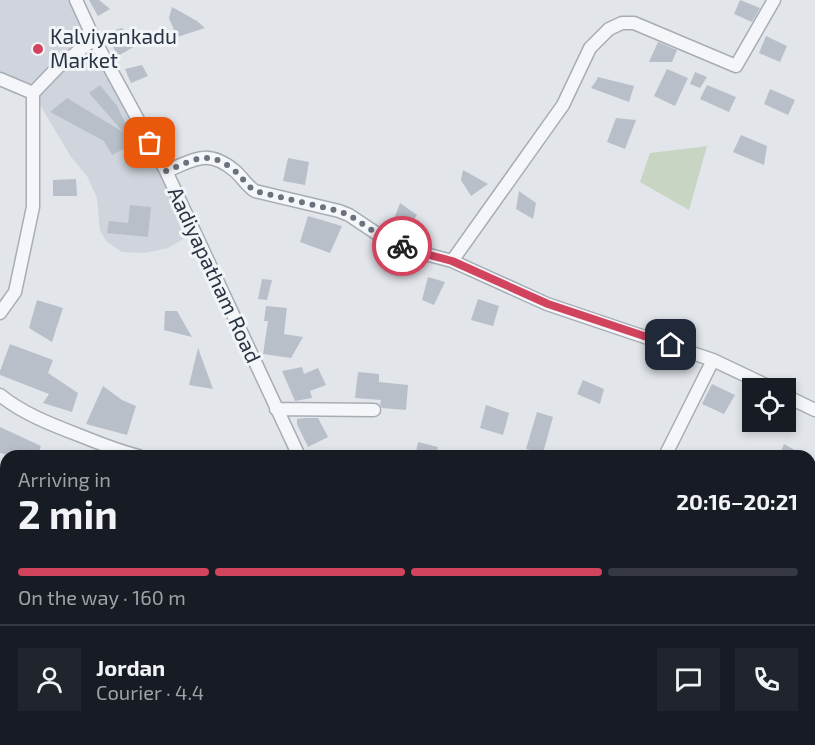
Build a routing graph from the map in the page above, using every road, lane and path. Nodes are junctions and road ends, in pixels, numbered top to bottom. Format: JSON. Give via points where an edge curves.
{"nodes":[{"id":1,"x":76,"y":0,"type":"edge"},
{"id":2,"x":774,"y":0,"type":"edge"},
{"id":3,"x":94,"y":39,"type":"junction"},
{"id":4,"x":0,"y":79,"type":"edge"},
{"id":5,"x":33,"y":93,"type":"junction"},
{"id":6,"x":166,"y":171,"type":"junction"},
{"id":7,"x":452,"y":261,"type":"junction"},
{"id":8,"x":0,"y":314,"type":"edge"},
{"id":9,"x":712,"y":360,"type":"junction"},
{"id":10,"x":751,"y":378,"type":"edge"},
{"id":11,"x":0,"y":395,"type":"edge"},
{"id":12,"x":796,"y":401,"type":"edge"},
{"id":13,"x":276,"y":409,"type":"junction"},
{"id":14,"x":374,"y":410,"type":"dead end"},
{"id":15,"x":815,"y":410,"type":"edge"},
{"id":16,"x":116,"y":450,"type":"edge"},
{"id":17,"x":296,"y":450,"type":"edge"},
{"id":18,"x":668,"y":450,"type":"edge"}],
"edges":[{"from":1,"to":3,"type":"street","name":"Aadiyapatham Road"},
{"from":2,"to":7,"type":"street","via":[[736,66],[634,23],[609,29],[591,48],[563,105]]},
{"from":3,"to":5,"type":"street"},
{"from":3,"to":6,"type":"street","name":"Aadiyapatham Road"},
{"from":4,"to":5,"type":"street"},
{"from":5,"to":8,"type":"street","via":[[33,207],[15,292]]},
{"from":6,"to":7,"type":"street","via":[[201,157],[217,158],[255,191],[339,211],[385,239]]},
{"from":6,"to":13,"type":"street","name":"Aadiyapatham Road"},
{"from":7,"to":9,"type":"street","via":[[548,304]]},
{"from":9,"to":10,"type":"street"},
{"from":9,"to":18,"type":"street"},
{"from":11,"to":16,"type":"street","via":[[58,427]]},
{"from":12,"to":15,"type":"street"},
{"from":13,"to":14,"type":"street"},
{"from":13,"to":17,"type":"street","name":"Aadiyapatham Road"}]}
